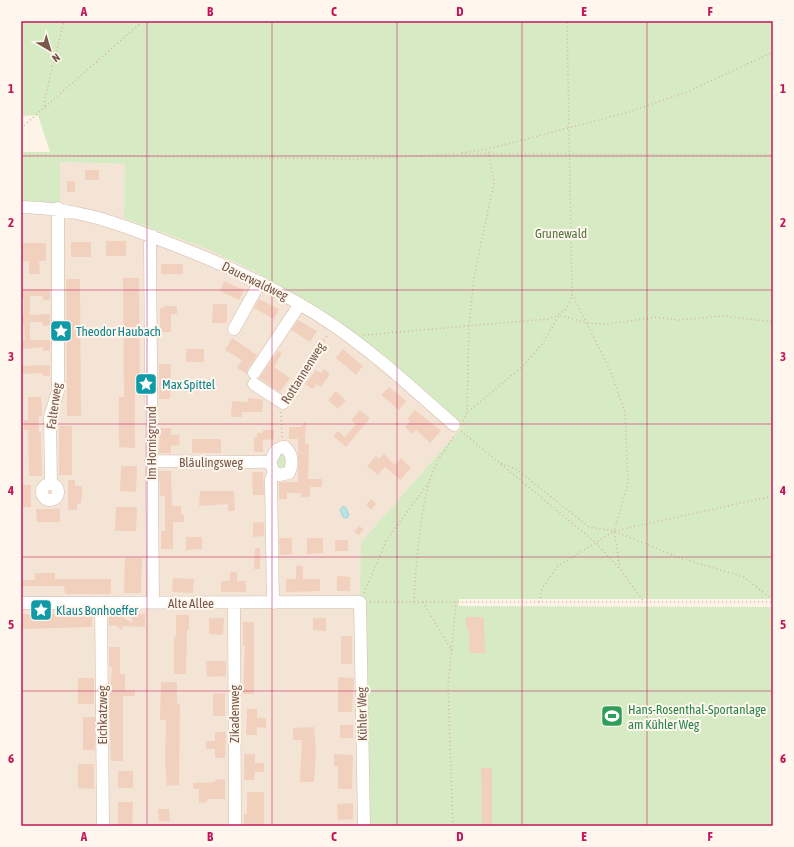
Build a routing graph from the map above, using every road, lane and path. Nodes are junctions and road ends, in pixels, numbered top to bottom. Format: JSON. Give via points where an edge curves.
{"nodes":[{"id":1,"x":64,"y":21,"type":"edge"},
{"id":2,"x":143,"y":21,"type":"edge"},
{"id":3,"x":567,"y":21,"type":"edge"},
{"id":4,"x":773,"y":52,"type":"edge"},
{"id":5,"x":45,"y":106,"type":"junction"},
{"id":6,"x":570,"y":126,"type":"junction"},
{"id":7,"x":21,"y":128,"type":"edge"},
{"id":8,"x":488,"y":149,"type":"junction"},
{"id":9,"x":570,"y":153,"type":"junction"},
{"id":10,"x":456,"y":154,"type":"junction"},
{"id":11,"x":488,"y":154,"type":"junction"},
{"id":12,"x":773,"y":155,"type":"edge"},
{"id":13,"x":21,"y":156,"type":"edge"},
{"id":14,"x":21,"y":207,"type":"edge"},
{"id":15,"x":58,"y":208,"type":"junction"},
{"id":16,"x":153,"y":236,"type":"junction"},
{"id":17,"x":260,"y":282,"type":"junction"},
{"id":18,"x":572,"y":294,"type":"junction"},
{"id":19,"x":300,"y":304,"type":"junction"},
{"id":20,"x":559,"y":315,"type":"junction"},
{"id":21,"x":588,"y":322,"type":"junction"},
{"id":22,"x":773,"y":322,"type":"edge"},
{"id":23,"x":333,"y":325,"type":"junction"},
{"id":24,"x":469,"y":325,"type":"junction"},
{"id":25,"x":234,"y":329,"type":"dead end"},
{"id":26,"x":350,"y":337,"type":"junction"},
{"id":27,"x":283,"y":403,"type":"junction"},
{"id":28,"x":467,"y":412,"type":"junction"},
{"id":29,"x":456,"y":427,"type":"junction"},
{"id":30,"x":282,"y":447,"type":"junction"},
{"id":31,"x":151,"y":461,"type":"junction"},
{"id":32,"x":498,"y":462,"type":"junction"},
{"id":33,"x":272,"y":467,"type":"junction"},
{"id":34,"x":429,"y":482,"type":"junction"},
{"id":35,"x":51,"y":484,"type":"dead end"},
{"id":36,"x":773,"y":496,"type":"edge"},
{"id":37,"x":614,"y":531,"type":"junction"},
{"id":38,"x":596,"y":543,"type":"junction"},
{"id":39,"x":620,"y":569,"type":"junction"},
{"id":40,"x":773,"y":601,"type":"edge"},
{"id":41,"x":360,"y":602,"type":"junction"},
{"id":42,"x":414,"y":602,"type":"junction"},
{"id":43,"x":423,"y":602,"type":"junction"},
{"id":44,"x":456,"y":602,"type":"junction"},
{"id":45,"x":539,"y":602,"type":"junction"},
{"id":46,"x":21,"y":603,"type":"edge"},
{"id":47,"x":101,"y":603,"type":"junction"},
{"id":48,"x":153,"y":603,"type":"junction"},
{"id":49,"x":234,"y":603,"type":"junction"},
{"id":50,"x":273,"y":603,"type":"junction"},
{"id":51,"x":644,"y":603,"type":"junction"},
{"id":52,"x":452,"y":651,"type":"junction"},
{"id":53,"x":103,"y":826,"type":"edge"},
{"id":54,"x":235,"y":826,"type":"edge"},
{"id":55,"x":364,"y":826,"type":"edge"},
{"id":56,"x":453,"y":826,"type":"edge"}],
"edges":[{"from":1,"to":5,"type":"path"},
{"from":2,"to":5,"type":"path"},
{"from":3,"to":6,"type":"path"},
{"from":4,"to":6,"type":"path","via":[[689,91],[630,112]]},
{"from":5,"to":7,"type":"path"},
{"from":6,"to":8,"type":"path"},
{"from":6,"to":9,"type":"path"},
{"from":8,"to":10,"type":"path"},
{"from":8,"to":11,"type":"path"},
{"from":9,"to":11,"type":"path"},
{"from":9,"to":12,"type":"path"},
{"from":9,"to":18,"type":"path"},
{"from":10,"to":11,"type":"path"},
{"from":10,"to":13,"type":"path","via":[[358,159]]},
{"from":11,"to":24,"type":"path","via":[[494,182],[474,277]]},
{"from":14,"to":15,"type":"street","name":"Dauerwaldweg"},
{"from":15,"to":16,"type":"street","name":"Dauerwaldweg","via":[[92,215]]},
{"from":15,"to":35,"type":"street","name":"Falterweg","via":[[58,391],[50,417]]},
{"from":16,"to":17,"type":"street","name":"Dauerwaldweg"},
{"from":16,"to":31,"type":"street","name":"Im Hornisgrund","via":[[150,244]]},
{"from":17,"to":19,"type":"street","name":"Dauerwaldweg"},
{"from":17,"to":25,"type":"street"},
{"from":18,"to":20,"type":"path","via":[[567,309]]},
{"from":18,"to":21,"type":"path"},
{"from":19,"to":23,"type":"street","name":"Dauerwaldweg"},
{"from":19,"to":27,"type":"street","via":[[254,378]]},
{"from":20,"to":21,"type":"path"},
{"from":20,"to":24,"type":"path","via":[[548,319]]},
{"from":20,"to":28,"type":"path","via":[[543,343],[525,364]]},
{"from":21,"to":22,"type":"path","via":[[608,324],[657,317],[679,320],[723,316]]},
{"from":21,"to":37,"type":"path","via":[[610,370],[625,412],[628,484]]},
{"from":23,"to":26,"type":"street","name":"Dauerwaldweg"},
{"from":23,"to":27,"type":"path","name":"Rottannenweg"},
{"from":24,"to":26,"type":"path"},
{"from":24,"to":28,"type":"path"},
{"from":26,"to":29,"type":"street","name":"Dauerwaldweg"},
{"from":27,"to":30,"type":"path","name":"Rottannenweg"},
{"from":28,"to":29,"type":"path"},
{"from":28,"to":29,"type":"path"},
{"from":29,"to":32,"type":"path"},
{"from":29,"to":34,"type":"path"},
{"from":30,"to":33,"type":"street","via":[[276,450]]},
{"from":30,"to":33,"type":"street","name":"Bläulingsweg","via":[[291,453],[289,473],[283,476]]},
{"from":31,"to":33,"type":"street","name":"Bläulingsweg"},
{"from":31,"to":48,"type":"street","name":"Im Hornisgrund"},
{"from":32,"to":37,"type":"path","via":[[516,469],[589,527]]},
{"from":32,"to":38,"type":"path"},
{"from":33,"to":50,"type":"street"},
{"from":34,"to":41,"type":"path","via":[[386,541]]},
{"from":34,"to":42,"type":"path","via":[[421,514]]},
{"from":36,"to":37,"type":"path"},
{"from":37,"to":38,"type":"path"},
{"from":37,"to":39,"type":"path"},
{"from":37,"to":40,"type":"path","via":[[680,558],[744,577]]},
{"from":38,"to":39,"type":"path"},
{"from":38,"to":45,"type":"path","via":[[556,567],[542,589]]},
{"from":39,"to":51,"type":"path"},
{"from":40,"to":51,"type":"path"},
{"from":41,"to":42,"type":"path"},
{"from":41,"to":50,"type":"street","name":"Alte Allee"},
{"from":41,"to":55,"type":"street","name":"Kühler Weg"},
{"from":42,"to":43,"type":"path"},
{"from":43,"to":44,"type":"path"},
{"from":43,"to":52,"type":"path"},
{"from":44,"to":45,"type":"path"},
{"from":44,"to":52,"type":"path"},
{"from":45,"to":51,"type":"path"},
{"from":46,"to":47,"type":"street","name":"Alte Allee"},
{"from":47,"to":48,"type":"street","name":"Alte Allee"},
{"from":47,"to":53,"type":"street","name":"Eichkatzweg"},
{"from":48,"to":49,"type":"street","name":"Alte Allee"},
{"from":49,"to":50,"type":"street","name":"Alte Allee"},
{"from":49,"to":54,"type":"street","name":"Zikadenweg"},
{"from":52,"to":56,"type":"path","via":[[448,686]]}]}
